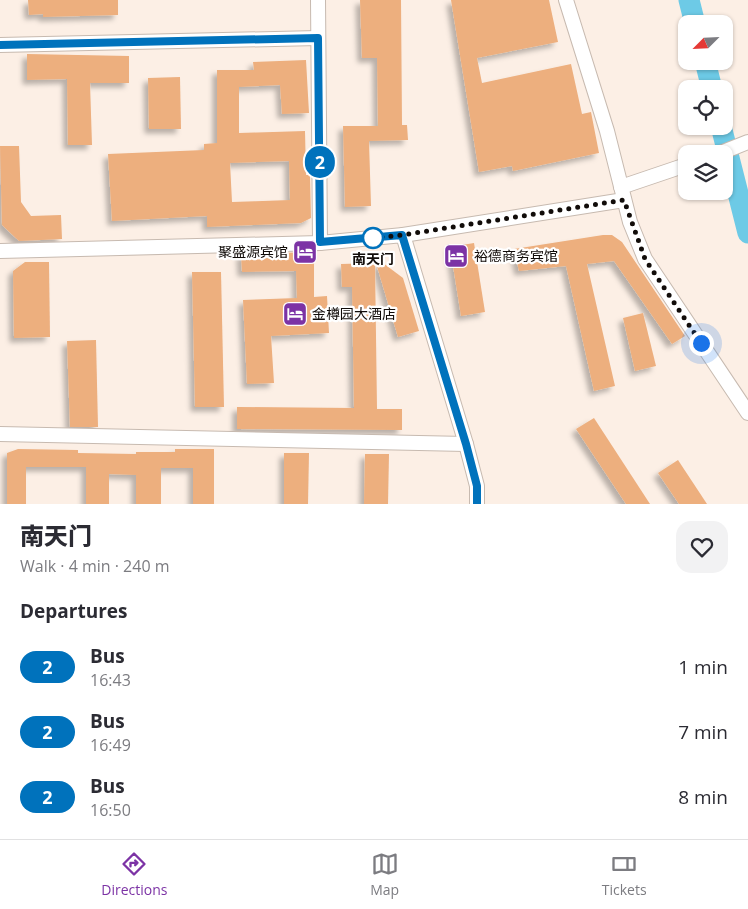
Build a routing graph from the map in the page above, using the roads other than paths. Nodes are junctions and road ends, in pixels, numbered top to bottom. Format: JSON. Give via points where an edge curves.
{"nodes":[{"id":1,"x":318,"y":0,"type":"edge"},
{"id":2,"x":566,"y":0,"type":"edge"},
{"id":3,"x":318,"y":38,"type":"junction"},
{"id":4,"x":0,"y":45,"type":"edge"},
{"id":5,"x":748,"y":142,"type":"edge"},
{"id":6,"x":733,"y":148,"type":"edge"},
{"id":7,"x":678,"y":169,"type":"edge"},
{"id":8,"x":623,"y":194,"type":"junction"},
{"id":9,"x":402,"y":235,"type":"junction"},
{"id":10,"x":320,"y":242,"type":"junction"},
{"id":11,"x":0,"y":251,"type":"edge"},
{"id":12,"x":748,"y":413,"type":"edge"},
{"id":13,"x":0,"y":434,"type":"edge"},
{"id":14,"x":466,"y":444,"type":"junction"},
{"id":15,"x":477,"y":504,"type":"edge"}],
"edges":[{"from":1,"to":3,"type":"street"},
{"from":2,"to":8,"type":"street"},
{"from":3,"to":4,"type":"street"},
{"from":3,"to":10,"type":"street"},
{"from":5,"to":6,"type":"street"},
{"from":7,"to":8,"type":"street","via":[[636,184]]},
{"from":8,"to":9,"type":"street"},
{"from":8,"to":12,"type":"street","via":[[645,259]]},
{"from":9,"to":10,"type":"street"},
{"from":9,"to":14,"type":"street"},
{"from":10,"to":11,"type":"street"},
{"from":13,"to":14,"type":"street"},
{"from":14,"to":15,"type":"street","via":[[477,486]]}]}
